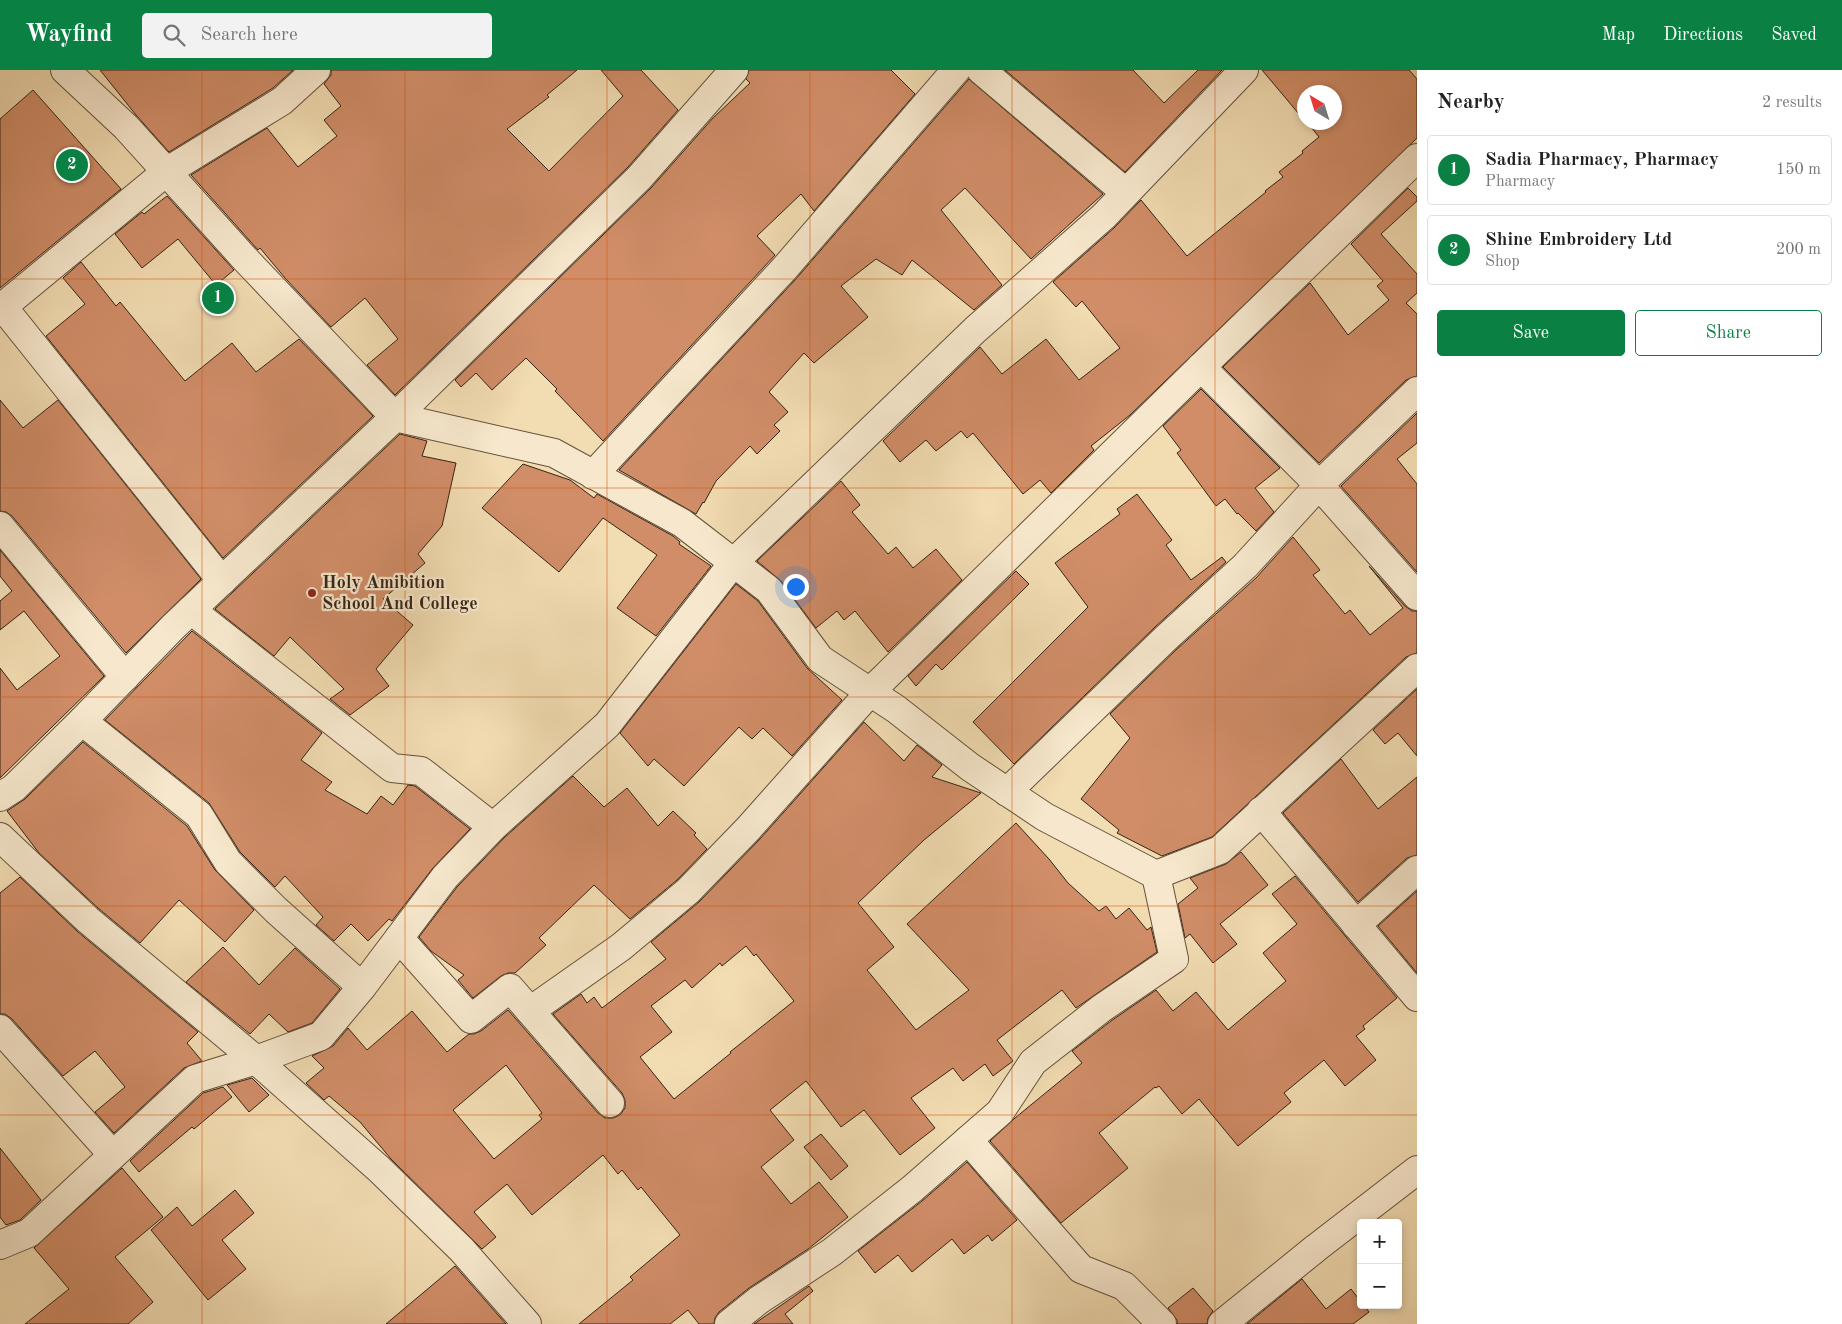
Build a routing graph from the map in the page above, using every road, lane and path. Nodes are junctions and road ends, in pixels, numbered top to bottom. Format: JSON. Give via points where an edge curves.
{"nodes":[{"id":1,"x":65,"y":70,"type":"edge"},
{"id":2,"x":316,"y":70,"type":"edge"},
{"id":3,"x":734,"y":70,"type":"edge"},
{"id":4,"x":956,"y":70,"type":"edge"},
{"id":5,"x":981,"y":70,"type":"edge"},
{"id":6,"x":1244,"y":70,"type":"edge"},
{"id":7,"x":1417,"y":158,"type":"edge"},
{"id":8,"x":166,"y":172,"type":"junction"},
{"id":9,"x":1126,"y":192,"type":"junction"},
{"id":10,"x":2,"y":308,"type":"edge"},
{"id":11,"x":1201,"y":366,"type":"junction"},
{"id":12,"x":1417,"y":391,"type":"edge"},
{"id":13,"x":395,"y":417,"type":"junction"},
{"id":14,"x":593,"y":475,"type":"junction"},
{"id":15,"x":1319,"y":485,"type":"junction"},
{"id":16,"x":0,"y":526,"type":"edge"},
{"id":17,"x":734,"y":563,"type":"junction"},
{"id":18,"x":222,"y":581,"type":"junction"},
{"id":19,"x":1417,"y":596,"type":"edge"},
{"id":20,"x":191,"y":610,"type":"junction"},
{"id":21,"x":1417,"y":668,"type":"edge"},
{"id":22,"x":125,"y":677,"type":"junction"},
{"id":23,"x":870,"y":692,"type":"junction"},
{"id":24,"x":82,"y":721,"type":"junction"},
{"id":25,"x":1007,"y":792,"type":"junction"},
{"id":26,"x":0,"y":797,"type":"edge"},
{"id":27,"x":1261,"y":811,"type":"junction"},
{"id":28,"x":493,"y":827,"type":"junction"},
{"id":29,"x":0,"y":837,"type":"edge"},
{"id":30,"x":1417,"y":870,"type":"edge"},
{"id":31,"x":1156,"y":875,"type":"junction"},
{"id":32,"x":1356,"y":925,"type":"junction"},
{"id":33,"x":399,"y":938,"type":"junction"},
{"id":34,"x":362,"y":987,"type":"junction"},
{"id":35,"x":1417,"y":997,"type":"edge"},
{"id":36,"x":530,"y":1011,"type":"junction"},
{"id":37,"x":0,"y":1029,"type":"edge"},
{"id":38,"x":256,"y":1060,"type":"junction"},
{"id":39,"x":610,"y":1104,"type":"dead end"},
{"id":40,"x":968,"y":1140,"type":"junction"},
{"id":41,"x":113,"y":1155,"type":"junction"},
{"id":42,"x":1417,"y":1170,"type":"edge"},
{"id":43,"x":0,"y":1244,"type":"edge"},
{"id":44,"x":527,"y":1324,"type":"edge"},
{"id":45,"x":729,"y":1324,"type":"edge"},
{"id":46,"x":1162,"y":1324,"type":"edge"},
{"id":47,"x":1222,"y":1324,"type":"edge"}],
"edges":[{"from":1,"to":8,"type":"street","via":[[126,127]]},
{"from":2,"to":8,"type":"street","via":[[282,101]]},
{"from":3,"to":13,"type":"street","via":[[639,178]]},
{"from":4,"to":14,"type":"street","via":[[784,269]]},
{"from":5,"to":9,"type":"street"},
{"from":6,"to":9,"type":"street"},
{"from":7,"to":11,"type":"street"},
{"from":8,"to":10,"type":"street"},
{"from":8,"to":13,"type":"street"},
{"from":9,"to":17,"type":"street","via":[[1104,216],[975,330]]},
{"from":10,"to":18,"type":"street"},
{"from":11,"to":15,"type":"street"},
{"from":11,"to":23,"type":"street"},
{"from":12,"to":15,"type":"street"},
{"from":13,"to":14,"type":"street","via":[[554,453]]},
{"from":13,"to":18,"type":"street"},
{"from":14,"to":17,"type":"street","via":[[682,523]]},
{"from":15,"to":19,"type":"street"},
{"from":15,"to":25,"type":"street","via":[[1245,566]]},
{"from":16,"to":22,"type":"street"},
{"from":17,"to":23,"type":"street","via":[[769,590],[820,659]]},
{"from":17,"to":28,"type":"street","via":[[607,725]]},
{"from":18,"to":20,"type":"street"},
{"from":20,"to":22,"type":"street"},
{"from":20,"to":28,"type":"street","via":[[392,768],[421,771]]},
{"from":21,"to":27,"type":"street"},
{"from":22,"to":24,"type":"street"},
{"from":23,"to":25,"type":"street"},
{"from":23,"to":36,"type":"street","via":[[688,891],[621,946]]},
{"from":24,"to":26,"type":"street","via":[[14,788]]},
{"from":24,"to":34,"type":"street","via":[[199,816],[228,862]]},
{"from":25,"to":31,"type":"street","via":[[1046,817]]},
{"from":27,"to":31,"type":"street","via":[[1220,850]]},
{"from":27,"to":32,"type":"street"},
{"from":28,"to":33,"type":"street","via":[[445,876]]},
{"from":29,"to":38,"type":"street","via":[[88,920]]},
{"from":30,"to":32,"type":"street"},
{"from":31,"to":40,"type":"street","via":[[1174,959],[1102,1008],[1033,1062],[1000,1112]]},
{"from":32,"to":35,"type":"street"},
{"from":33,"to":34,"type":"street"},
{"from":33,"to":36,"type":"street","via":[[471,1019],[510,988]]},
{"from":34,"to":38,"type":"street","via":[[321,1036]]},
{"from":36,"to":39,"type":"street"},
{"from":37,"to":41,"type":"street"},
{"from":38,"to":41,"type":"street","via":[[195,1079]]},
{"from":38,"to":44,"type":"street","via":[[400,1189],[462,1250]]},
{"from":40,"to":45,"type":"street","via":[[832,1252]]},
{"from":40,"to":46,"type":"street","via":[[1082,1269],[1124,1286]]},
{"from":41,"to":43,"type":"street","via":[[29,1233]]},
{"from":42,"to":47,"type":"street"}]}
